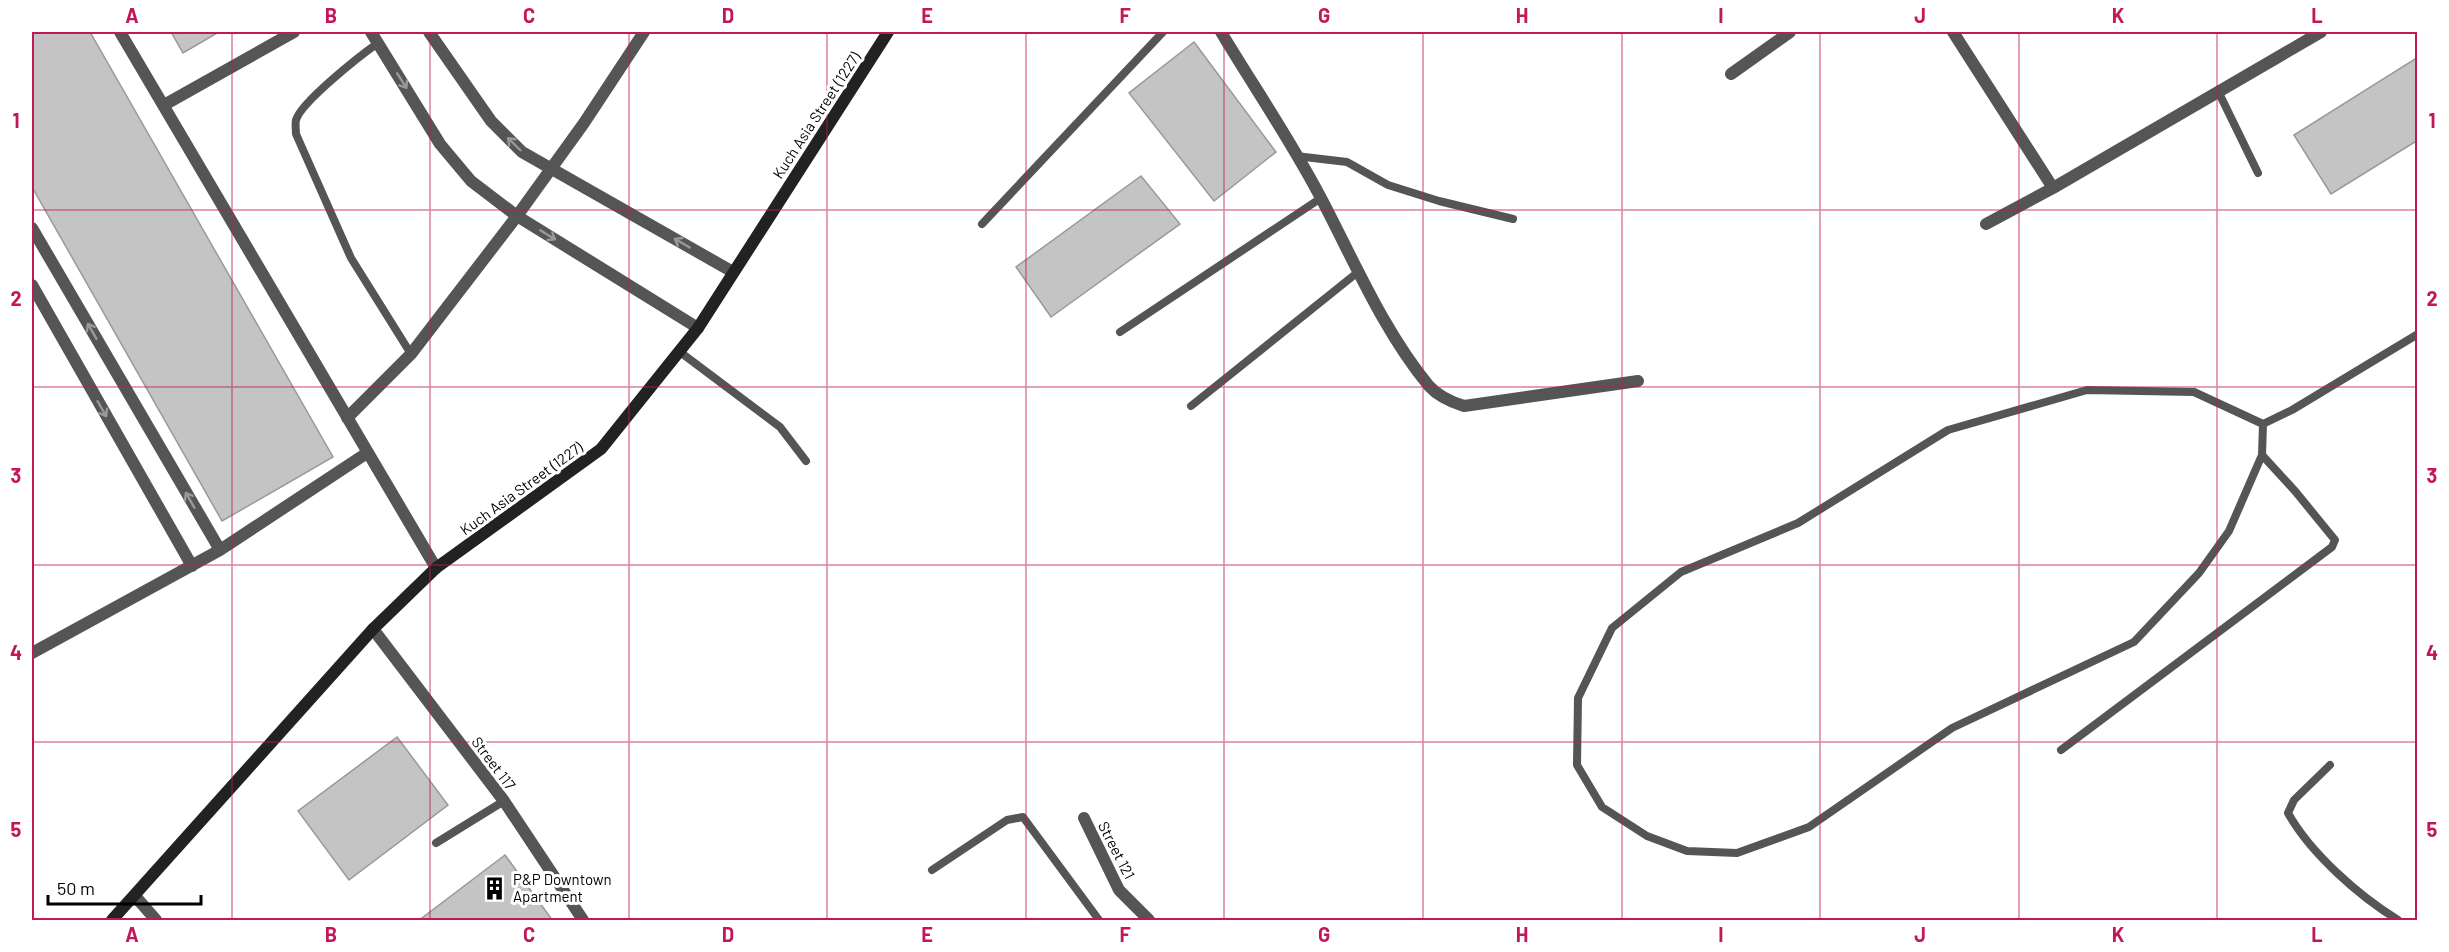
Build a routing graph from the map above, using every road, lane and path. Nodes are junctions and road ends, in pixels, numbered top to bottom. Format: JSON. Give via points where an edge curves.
{"nodes":[{"id":1,"x":120,"y":32,"type":"edge"},
{"id":2,"x":294,"y":32,"type":"edge"},
{"id":3,"x":371,"y":32,"type":"edge"},
{"id":4,"x":429,"y":32,"type":"edge"},
{"id":5,"x":644,"y":32,"type":"edge"},
{"id":6,"x":888,"y":32,"type":"edge"},
{"id":7,"x":1163,"y":32,"type":"edge"},
{"id":8,"x":1221,"y":32,"type":"edge"},
{"id":9,"x":1790,"y":32,"type":"edge"},
{"id":10,"x":1953,"y":32,"type":"edge"},
{"id":11,"x":2321,"y":32,"type":"edge"},
{"id":12,"x":378,"y":43,"type":"junction"},
{"id":13,"x":1731,"y":74,"type":"dead end"},
{"id":14,"x":2218,"y":92,"type":"junction"},
{"id":15,"x":164,"y":105,"type":"junction"},
{"id":16,"x":1296,"y":156,"type":"junction"},
{"id":17,"x":553,"y":168,"type":"junction"},
{"id":18,"x":2258,"y":172,"type":"dead end"},
{"id":19,"x":2053,"y":188,"type":"junction"},
{"id":20,"x":1321,"y":198,"type":"junction"},
{"id":21,"x":517,"y":216,"type":"junction"},
{"id":22,"x":1513,"y":219,"type":"dead end"},
{"id":23,"x":982,"y":224,"type":"dead end"},
{"id":24,"x":1986,"y":224,"type":"dead end"},
{"id":25,"x":32,"y":228,"type":"edge"},
{"id":26,"x":733,"y":272,"type":"junction"},
{"id":27,"x":1358,"y":272,"type":"junction"},
{"id":28,"x":32,"y":285,"type":"edge"},
{"id":29,"x":698,"y":328,"type":"junction"},
{"id":30,"x":1120,"y":332,"type":"dead end"},
{"id":31,"x":2418,"y":334,"type":"edge"},
{"id":32,"x":680,"y":352,"type":"junction"},
{"id":33,"x":411,"y":354,"type":"junction"},
{"id":34,"x":1638,"y":381,"type":"dead end"},
{"id":35,"x":1191,"y":406,"type":"dead end"},
{"id":36,"x":347,"y":418,"type":"junction"},
{"id":37,"x":2263,"y":424,"type":"junction"},
{"id":38,"x":367,"y":453,"type":"junction"},
{"id":39,"x":2262,"y":455,"type":"junction"},
{"id":40,"x":806,"y":461,"type":"dead end"},
{"id":41,"x":219,"y":550,"type":"junction"},
{"id":42,"x":192,"y":566,"type":"junction"},
{"id":43,"x":436,"y":568,"type":"junction"},
{"id":44,"x":373,"y":629,"type":"junction"},
{"id":45,"x":32,"y":653,"type":"edge"},
{"id":46,"x":2061,"y":750,"type":"dead end"},
{"id":47,"x":2330,"y":765,"type":"dead end"},
{"id":48,"x":504,"y":801,"type":"junction"},
{"id":49,"x":1084,"y":818,"type":"dead end"},
{"id":50,"x":436,"y":843,"type":"dead end"},
{"id":51,"x":932,"y":870,"type":"dead end"},
{"id":52,"x":135,"y":896,"type":"junction"},
{"id":53,"x":112,"y":921,"type":"edge"},
{"id":54,"x":156,"y":921,"type":"edge"},
{"id":55,"x":583,"y":921,"type":"edge"},
{"id":56,"x":1099,"y":921,"type":"edge"},
{"id":57,"x":1149,"y":921,"type":"edge"},
{"id":58,"x":2398,"y":921,"type":"edge"}],
"edges":[{"from":1,"to":15,"type":"street"},
{"from":2,"to":15,"type":"street"},
{"from":3,"to":12,"type":"street"},
{"from":17,"to":4,"type":"street","one_way":true,"via":[[522,152],[491,121]]},
{"from":5,"to":17,"type":"street"},
{"from":6,"to":26,"type":"street","name":"Kuch Asia Street (1227)"},
{"from":7,"to":23,"type":"lane"},
{"from":8,"to":16,"type":"street"},
{"from":9,"to":13,"type":"street"},
{"from":10,"to":19,"type":"street"},
{"from":11,"to":14,"type":"street"},
{"from":12,"to":21,"type":"street","one_way":true,"via":[[440,144],[471,181]]},
{"from":12,"to":33,"type":"lane","via":[[342,70],[305,108],[296,119],[296,134],[351,258]]},
{"from":14,"to":18,"type":"lane"},
{"from":14,"to":19,"type":"street"},
{"from":15,"to":36,"type":"street"},
{"from":16,"to":20,"type":"street"},
{"from":16,"to":22,"type":"lane","via":[[1347,162],[1388,184]]},
{"from":17,"to":21,"type":"street"},
{"from":26,"to":17,"type":"street","one_way":true},
{"from":19,"to":24,"type":"street"},
{"from":20,"to":27,"type":"street"},
{"from":20,"to":30,"type":"lane"},
{"from":21,"to":29,"type":"street","one_way":true},
{"from":21,"to":33,"type":"street"},
{"from":41,"to":25,"type":"street","one_way":true},
{"from":26,"to":29,"type":"street","name":"Kuch Asia Street (1227)"},
{"from":27,"to":34,"type":"street","via":[[1424,379],[1450,402],[1479,405]]},
{"from":27,"to":35,"type":"lane"},
{"from":28,"to":42,"type":"street","one_way":true},
{"from":29,"to":32,"type":"street","name":"Kuch Asia Street (1227)"},
{"from":31,"to":37,"type":"lane"},
{"from":32,"to":40,"type":"lane","via":[[780,427]]},
{"from":32,"to":43,"type":"street","name":"Kuch Asia Street (1227)","via":[[602,449]]},
{"from":33,"to":36,"type":"street"},
{"from":36,"to":38,"type":"street"},
{"from":37,"to":39,"type":"lane"},
{"from":37,"to":39,"type":"lane","via":[[2194,392],[2087,390],[1948,430],[1797,523],[1681,572],[1612,628],[1578,698],[1577,765],[1602,807],[1647,836],[1687,851],[1737,854],[1809,827],[1952,728],[2134,642],[2199,573],[2229,531]]},
{"from":38,"to":41,"type":"street"},
{"from":38,"to":43,"type":"street"},
{"from":39,"to":46,"type":"lane","via":[[2335,540],[2332,547]]},
{"from":41,"to":42,"type":"street"},
{"from":42,"to":45,"type":"street"},
{"from":43,"to":44,"type":"street","name":"Kuch Asia Street (1227)"},
{"from":44,"to":48,"type":"street","name":"Street 117"},
{"from":44,"to":52,"type":"street","name":"Kuch Asia Street (1227)"},
{"from":47,"to":58,"type":"lane","via":[[2294,800],[2288,813],[2325,860]]},
{"from":48,"to":50,"type":"lane"},
{"from":48,"to":55,"type":"street","name":"Street 117"},
{"from":49,"to":57,"type":"street","name":"Street 121","via":[[1119,890]]},
{"from":51,"to":56,"type":"lane","via":[[1007,820],[1023,817]]},
{"from":52,"to":53,"type":"street","name":"Kuch Asia Street (1227)"},
{"from":52,"to":54,"type":"street"}]}
